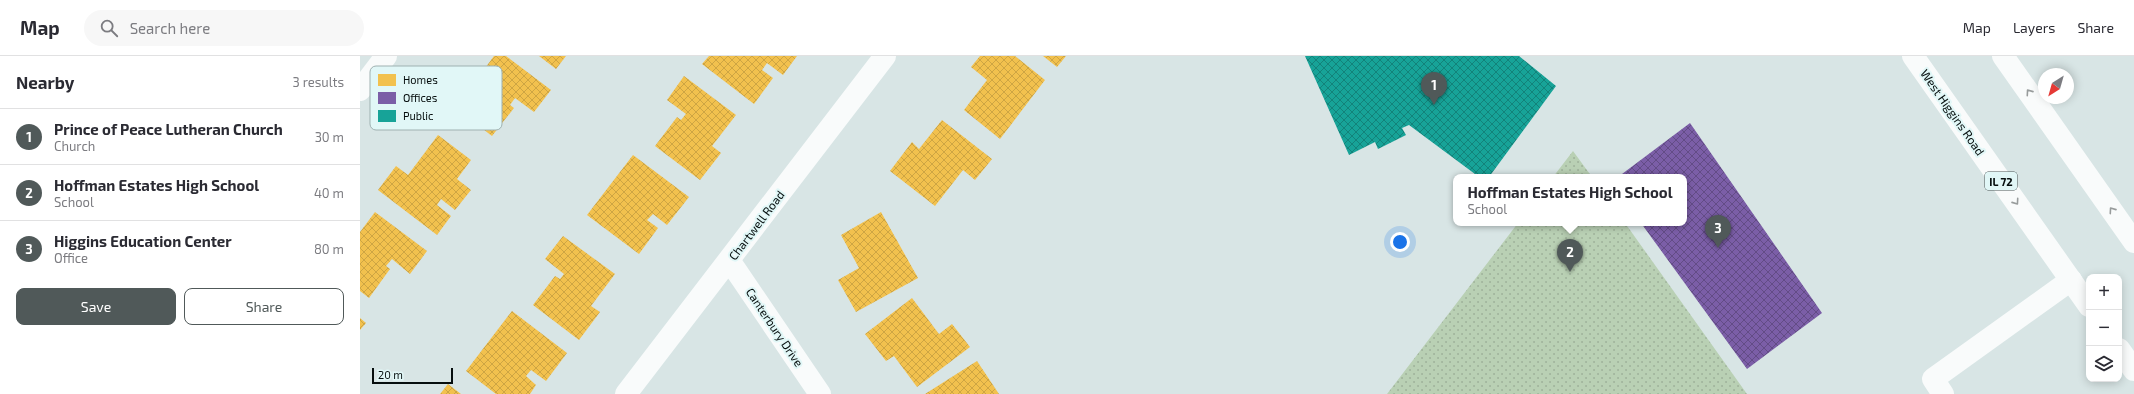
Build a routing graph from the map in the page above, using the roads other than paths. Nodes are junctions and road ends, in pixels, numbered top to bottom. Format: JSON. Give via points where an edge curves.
{"nodes":[{"id":1,"x":386,"y":56,"type":"edge"},
{"id":2,"x":885,"y":56,"type":"edge"},
{"id":3,"x":1913,"y":56,"type":"edge"},
{"id":4,"x":2003,"y":56,"type":"edge"},
{"id":5,"x":378,"y":66,"type":"edge"},
{"id":6,"x":370,"y":77,"type":"edge"},
{"id":7,"x":360,"y":90,"type":"edge"},
{"id":8,"x":2134,"y":242,"type":"edge"},
{"id":9,"x":729,"y":260,"type":"junction"},
{"id":10,"x":2071,"y":280,"type":"junction"},
{"id":11,"x":2086,"y":302,"type":"edge"},
{"id":12,"x":2122,"y":353,"type":"edge"},
{"id":13,"x":2134,"y":370,"type":"edge"},
{"id":14,"x":626,"y":394,"type":"edge"},
{"id":15,"x":820,"y":394,"type":"edge"},
{"id":16,"x":1943,"y":394,"type":"edge"}],
"edges":[{"from":1,"to":5,"type":"street"},
{"from":2,"to":9,"type":"street","name":"Chartwell Road"},
{"from":3,"to":10,"type":"street","name":"West Higgins Road","number":"IL 72","one_way":true},
{"from":8,"to":4,"type":"street","one_way":true},
{"from":6,"to":7,"type":"street"},
{"from":9,"to":14,"type":"street","name":"Chartwell Road"},
{"from":9,"to":15,"type":"street","name":"Canterbury Drive"},
{"from":10,"to":11,"type":"street","name":"West Higgins Road","number":"IL 72"},
{"from":10,"to":16,"type":"street","via":[[1933,379]]},
{"from":12,"to":13,"type":"street"}]}
